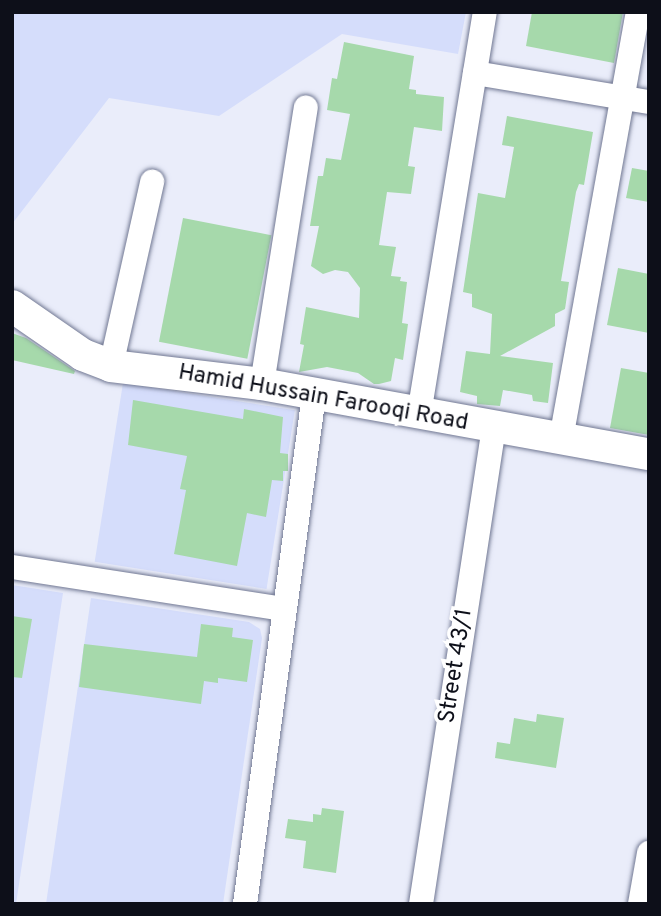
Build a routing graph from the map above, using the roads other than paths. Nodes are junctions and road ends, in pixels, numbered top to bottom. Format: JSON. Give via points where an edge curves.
{"nodes":[{"id":1,"x":485,"y":12,"type":"edge"},
{"id":2,"x":638,"y":12,"type":"edge"},
{"id":3,"x":475,"y":73,"type":"junction"},
{"id":4,"x":624,"y":98,"type":"junction"},
{"id":5,"x":649,"y":102,"type":"edge"},
{"id":6,"x":306,"y":107,"type":"dead end"},
{"id":7,"x":152,"y":182,"type":"dead end"},
{"id":8,"x":12,"y":306,"type":"edge"},
{"id":9,"x":110,"y":366,"type":"junction"},
{"id":10,"x":262,"y":384,"type":"junction"},
{"id":11,"x":314,"y":395,"type":"junction"},
{"id":12,"x":419,"y":414,"type":"junction"},
{"id":13,"x":494,"y":428,"type":"junction"},
{"id":14,"x":561,"y":439,"type":"junction"},
{"id":15,"x":649,"y":454,"type":"edge"},
{"id":16,"x":12,"y":567,"type":"edge"},
{"id":17,"x":284,"y":609,"type":"junction"},
{"id":18,"x":649,"y":853,"type":"edge"},
{"id":19,"x":245,"y":904,"type":"edge"},
{"id":20,"x":421,"y":904,"type":"edge"},
{"id":21,"x":640,"y":904,"type":"edge"}],
"edges":[{"from":1,"to":3,"type":"street"},
{"from":2,"to":4,"type":"street"},
{"from":3,"to":4,"type":"street"},
{"from":3,"to":12,"type":"street"},
{"from":4,"to":5,"type":"street"},
{"from":4,"to":14,"type":"street"},
{"from":6,"to":10,"type":"street"},
{"from":7,"to":9,"type":"street"},
{"from":8,"to":9,"type":"street","name":"Hamid Hussain Farooqi Road","via":[[83,355]]},
{"from":9,"to":10,"type":"street","name":"Hamid Hussain Farooqi Road"},
{"from":10,"to":11,"type":"street","name":"Hamid Hussain Farooqi Road"},
{"from":11,"to":12,"type":"street","name":"Hamid Hussain Farooqi Road"},
{"from":11,"to":17,"type":"street"},
{"from":12,"to":13,"type":"street","name":"Hamid Hussain Farooqi Road"},
{"from":13,"to":14,"type":"street","name":"Hamid Hussain Farooqi Road"},
{"from":13,"to":20,"type":"street","name":"Street 43/1"},
{"from":14,"to":15,"type":"street","name":"Hamid Hussain Farooqi Road"},
{"from":16,"to":17,"type":"street"},
{"from":17,"to":19,"type":"street"},
{"from":18,"to":21,"type":"street"}]}
